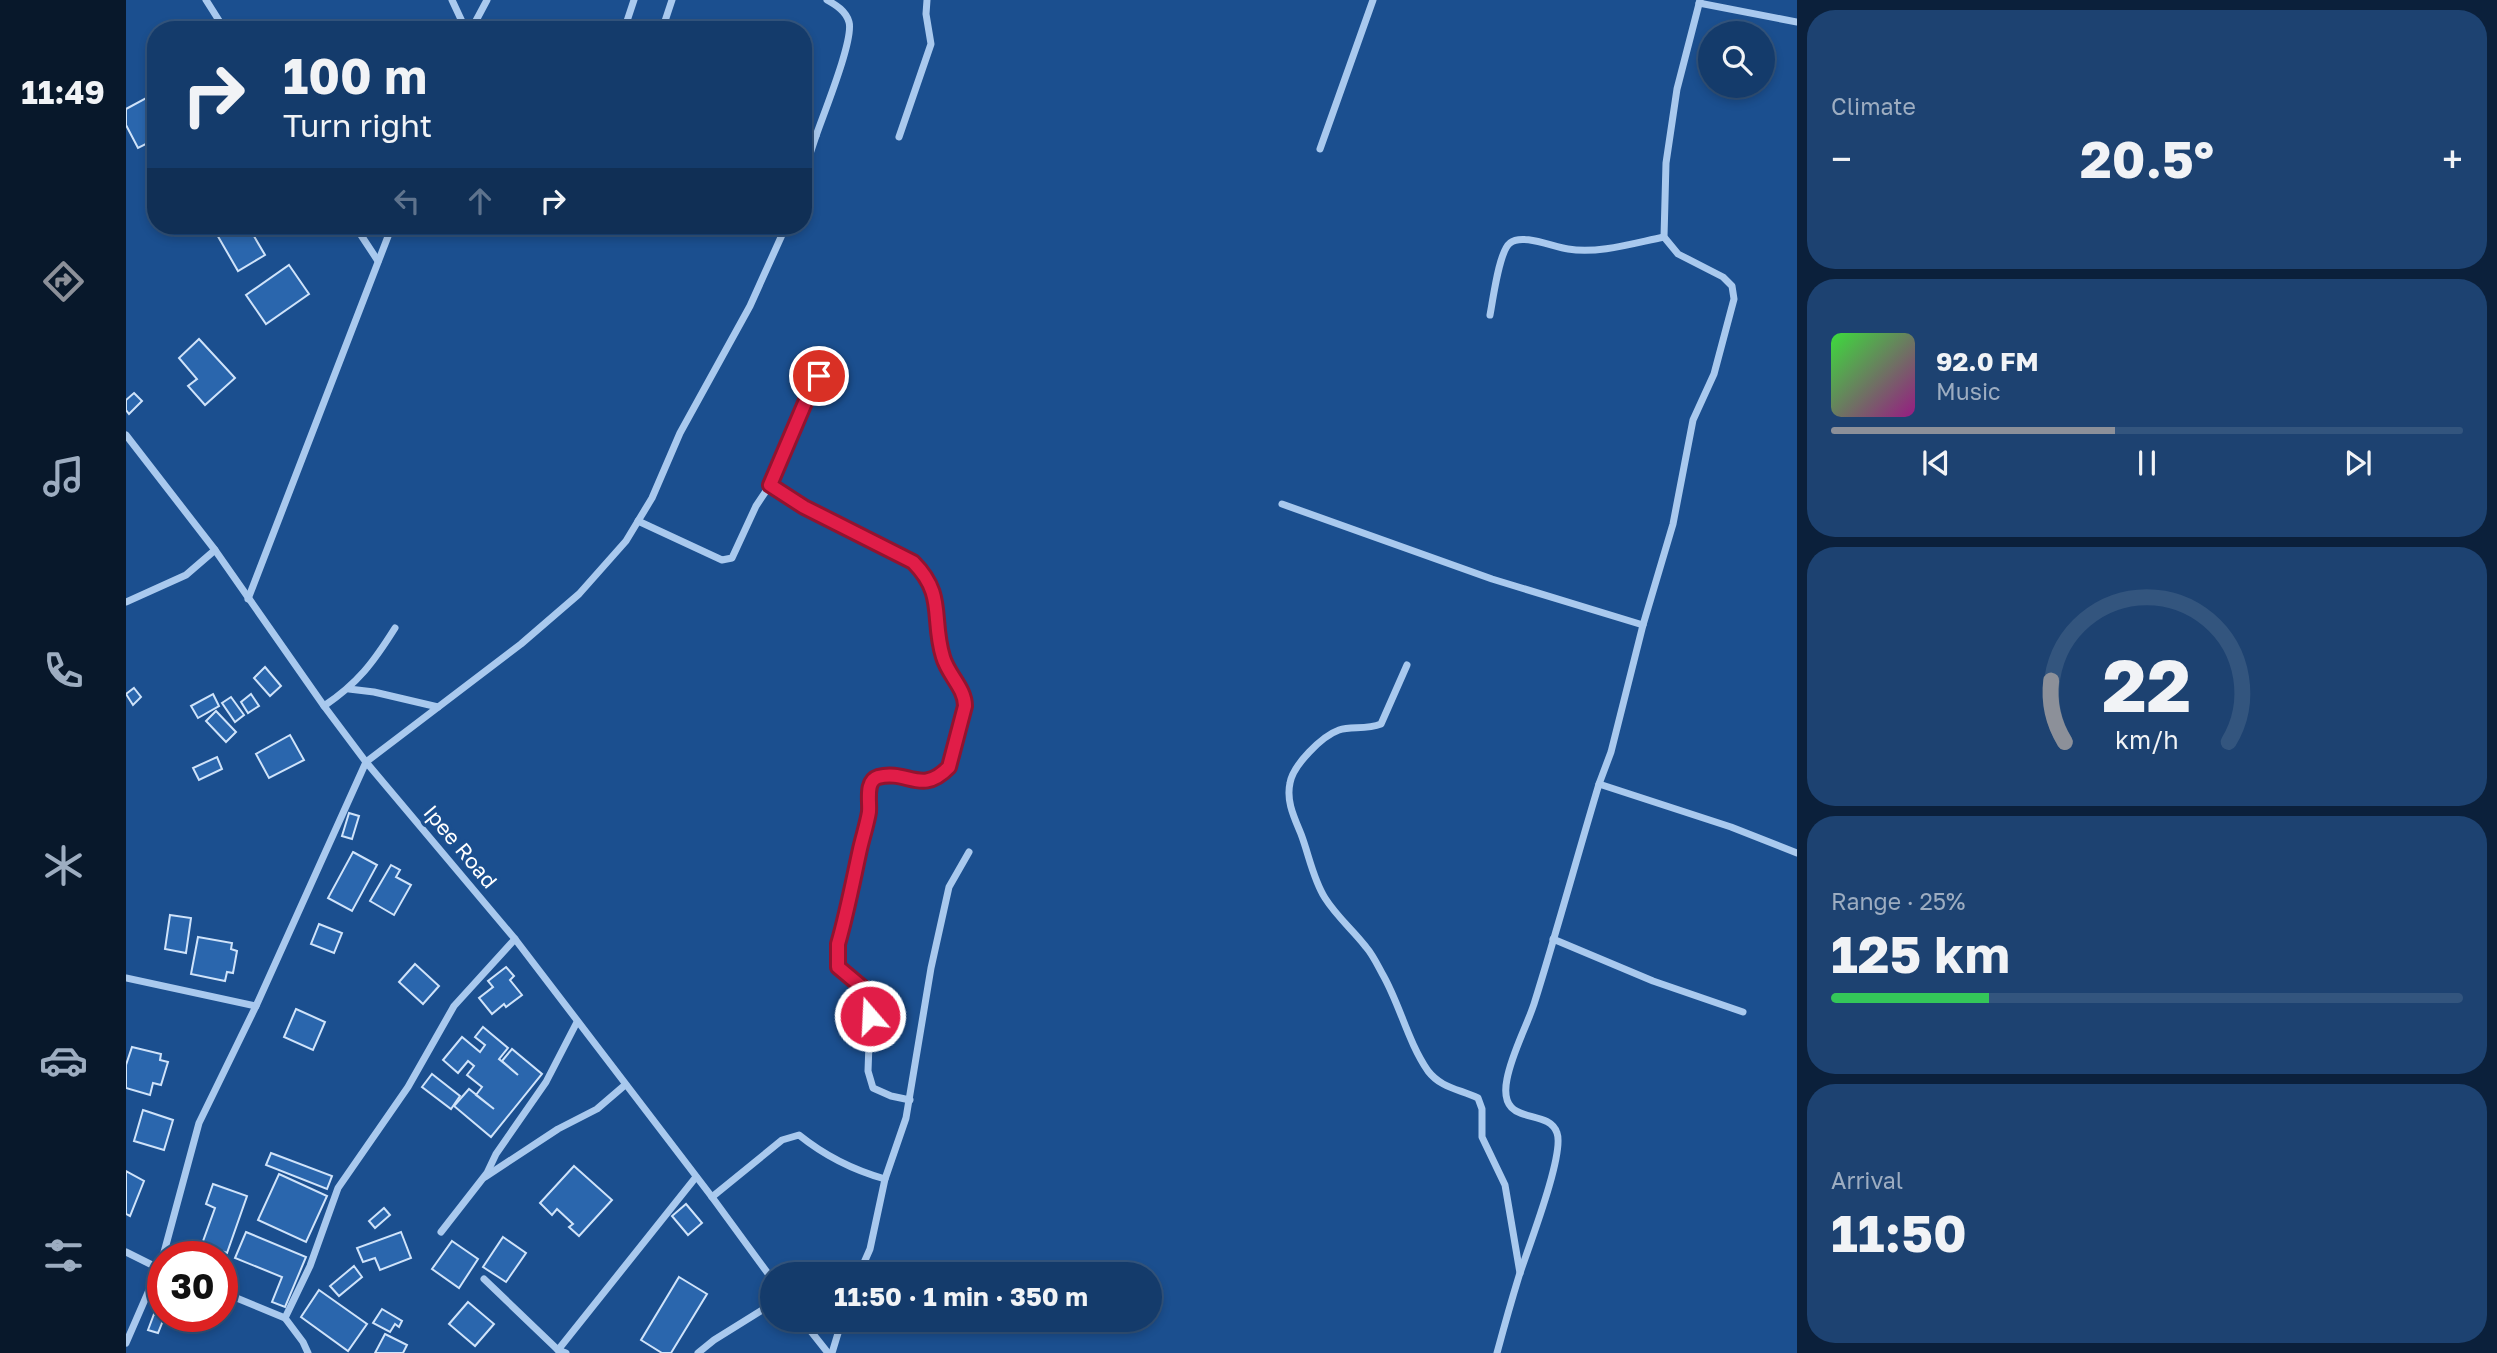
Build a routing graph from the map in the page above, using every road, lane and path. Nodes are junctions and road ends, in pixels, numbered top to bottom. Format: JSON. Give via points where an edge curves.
{"nodes":[{"id":1,"x":206,"y":0,"type":"edge"},
{"id":2,"x":452,"y":0,"type":"edge"},
{"id":3,"x":487,"y":0,"type":"edge"},
{"id":4,"x":634,"y":0,"type":"edge"},
{"id":5,"x":672,"y":0,"type":"edge"},
{"id":6,"x":827,"y":0,"type":"edge"},
{"id":7,"x":927,"y":0,"type":"edge"},
{"id":8,"x":1373,"y":0,"type":"edge"},
{"id":9,"x":1699,"y":2,"type":"edge"},
{"id":10,"x":219,"y":21,"type":"edge"},
{"id":11,"x":463,"y":21,"type":"edge"},
{"id":12,"x":474,"y":21,"type":"edge"},
{"id":13,"x":627,"y":21,"type":"edge"},
{"id":14,"x":665,"y":21,"type":"edge"},
{"id":15,"x":1797,"y":22,"type":"edge"},
{"id":16,"x":812,"y":136,"type":"edge"},
{"id":17,"x":816,"y":136,"type":"junction"},
{"id":18,"x":899,"y":137,"type":"dead end"},
{"id":19,"x":812,"y":148,"type":"edge"},
{"id":20,"x":1320,"y":149,"type":"dead end"},
{"id":21,"x":361,"y":235,"type":"edge"},
{"id":22,"x":388,"y":235,"type":"edge"},
{"id":23,"x":782,"y":235,"type":"edge"},
{"id":24,"x":1664,"y":237,"type":"junction"},
{"id":25,"x":378,"y":261,"type":"junction"},
{"id":26,"x":1490,"y":315,"type":"dead end"},
{"id":27,"x":832,"y":353,"type":"dead end"},
{"id":28,"x":126,"y":435,"type":"edge"},
{"id":29,"x":770,"y":485,"type":"junction"},
{"id":30,"x":1282,"y":504,"type":"dead end"},
{"id":31,"x":638,"y":521,"type":"junction"},
{"id":32,"x":215,"y":550,"type":"junction"},
{"id":33,"x":248,"y":599,"type":"junction"},
{"id":34,"x":126,"y":602,"type":"edge"},
{"id":35,"x":1643,"y":625,"type":"junction"},
{"id":36,"x":395,"y":628,"type":"dead end"},
{"id":37,"x":1407,"y":665,"type":"dead end"},
{"id":38,"x":349,"y":689,"type":"junction"},
{"id":39,"x":324,"y":706,"type":"junction"},
{"id":40,"x":438,"y":707,"type":"junction"},
{"id":41,"x":366,"y":762,"type":"junction"},
{"id":42,"x":1599,"y":784,"type":"junction"},
{"id":43,"x":969,"y":852,"type":"dead end"},
{"id":44,"x":1797,"y":853,"type":"edge"},
{"id":45,"x":515,"y":939,"type":"junction"},
{"id":46,"x":1553,"y":939,"type":"junction"},
{"id":47,"x":126,"y":978,"type":"edge"},
{"id":48,"x":256,"y":1006,"type":"junction"},
{"id":49,"x":1743,"y":1013,"type":"dead end"},
{"id":50,"x":577,"y":1022,"type":"junction"},
{"id":51,"x":625,"y":1086,"type":"junction"},
{"id":52,"x":910,"y":1100,"type":"junction"},
{"id":53,"x":696,"y":1177,"type":"junction"},
{"id":54,"x":483,"y":1178,"type":"junction"},
{"id":55,"x":885,"y":1179,"type":"junction"},
{"id":56,"x":712,"y":1197,"type":"junction"},
{"id":57,"x":441,"y":1232,"type":"dead end"},
{"id":58,"x":167,"y":1241,"type":"edge"},
{"id":59,"x":126,"y":1252,"type":"edge"},
{"id":60,"x":864,"y":1262,"type":"edge"},
{"id":61,"x":147,"y":1263,"type":"edge"},
{"id":62,"x":760,"y":1263,"type":"edge"},
{"id":63,"x":1520,"y":1274,"type":"junction"},
{"id":64,"x":484,"y":1279,"type":"dead end"},
{"id":65,"x":147,"y":1299,"type":"edge"},
{"id":66,"x":238,"y":1299,"type":"edge"},
{"id":67,"x":760,"y":1311,"type":"edge"},
{"id":68,"x":285,"y":1318,"type":"junction"},
{"id":69,"x":812,"y":1332,"type":"edge"},
{"id":70,"x":838,"y":1332,"type":"edge"},
{"id":71,"x":126,"y":1343,"type":"edge"},
{"id":72,"x":562,"y":1352,"type":"edge"},
{"id":73,"x":308,"y":1353,"type":"edge"},
{"id":74,"x":698,"y":1353,"type":"edge"},
{"id":75,"x":830,"y":1353,"type":"edge"},
{"id":76,"x":1497,"y":1353,"type":"edge"}],
"edges":[{"from":1,"to":10,"type":"street"},
{"from":2,"to":11,"type":"street"},
{"from":3,"to":12,"type":"street"},
{"from":4,"to":13,"type":"street"},
{"from":5,"to":14,"type":"street"},
{"from":6,"to":17,"type":"street","via":[[839,7],[850,26],[837,81]]},
{"from":7,"to":18,"type":"street","via":[[931,44]]},
{"from":8,"to":20,"type":"street"},
{"from":9,"to":15,"type":"street"},
{"from":9,"to":24,"type":"street","via":[[1677,89],[1665,163]]},
{"from":16,"to":17,"type":"street"},
{"from":17,"to":19,"type":"street"},
{"from":21,"to":25,"type":"street"},
{"from":22,"to":25,"type":"street"},
{"from":23,"to":31,"type":"street"},
{"from":24,"to":26,"type":"street","via":[[1610,248],[1570,249],[1520,238],[1508,243]]},
{"from":24,"to":35,"type":"street","via":[[1678,254],[1723,277],[1732,286],[1734,299],[1714,374],[1693,420],[1673,524]]},
{"from":25,"to":33,"type":"street"},
{"from":27,"to":29,"type":"street"},
{"from":28,"to":32,"type":"street","name":"Ipee Road"},
{"from":29,"to":31,"type":"street","via":[[732,558],[722,560]]},
{"from":29,"to":52,"type":"street","via":[[913,562],[924,573],[935,595],[943,659],[965,698],[949,767],[943,774],[935,780],[877,777],[872,782],[838,944],[838,967],[863,988],[868,1000],[868,1071],[873,1088]]},
{"from":30,"to":35,"type":"street","via":[[1492,579]]},
{"from":31,"to":40,"type":"street","via":[[579,594]]},
{"from":32,"to":33,"type":"street","name":"Ipee Road"},
{"from":32,"to":34,"type":"street","via":[[186,575]]},
{"from":33,"to":39,"type":"street","name":"Ipee Road"},
{"from":35,"to":42,"type":"street"},
{"from":36,"to":38,"type":"street"},
{"from":37,"to":63,"type":"street","via":[[1381,724],[1370,729],[1341,729],[1328,737],[1297,765],[1289,799],[1324,897],[1367,948],[1428,1070],[1443,1086],[1478,1098],[1482,1136],[1505,1185]]},
{"from":38,"to":39,"type":"street"},
{"from":38,"to":40,"type":"street"},
{"from":39,"to":41,"type":"street","name":"Ipee Road"},
{"from":40,"to":41,"type":"street"},
{"from":41,"to":45,"type":"street","name":"Ipee Road"},
{"from":41,"to":48,"type":"street"},
{"from":42,"to":44,"type":"street"},
{"from":42,"to":46,"type":"street"},
{"from":43,"to":52,"type":"street","via":[[949,887]]},
{"from":45,"to":50,"type":"street","name":"Ipee Road"},
{"from":45,"to":68,"type":"street","via":[[454,1006],[408,1087],[338,1188],[310,1266]]},
{"from":46,"to":49,"type":"street"},
{"from":46,"to":63,"type":"street","via":[[1507,1080],[1507,1101],[1517,1113],[1549,1122],[1557,1133],[1558,1147],[1537,1230]]},
{"from":47,"to":48,"type":"street"},
{"from":48,"to":58,"type":"street","via":[[199,1123]]},
{"from":50,"to":51,"type":"street","name":"Ipee Road"},
{"from":50,"to":54,"type":"street","via":[[552,1072]]},
{"from":51,"to":53,"type":"street","name":"Ipee Road"},
{"from":51,"to":54,"type":"street","via":[[597,1109]]},
{"from":52,"to":55,"type":"street"},
{"from":53,"to":56,"type":"street","name":"Ipee Road"},
{"from":53,"to":72,"type":"street"},
{"from":54,"to":57,"type":"street"},
{"from":55,"to":56,"type":"street","via":[[856,1171],[799,1135],[782,1140]]},
{"from":55,"to":60,"type":"street"},
{"from":56,"to":62,"type":"street","name":"Ipee Road"},
{"from":59,"to":61,"type":"street"},
{"from":63,"to":76,"type":"street"},
{"from":64,"to":72,"type":"street"},
{"from":65,"to":71,"type":"street"},
{"from":66,"to":68,"type":"street"},
{"from":67,"to":74,"type":"street"},
{"from":68,"to":73,"type":"street"},
{"from":69,"to":75,"type":"street"},
{"from":70,"to":75,"type":"street"}]}
